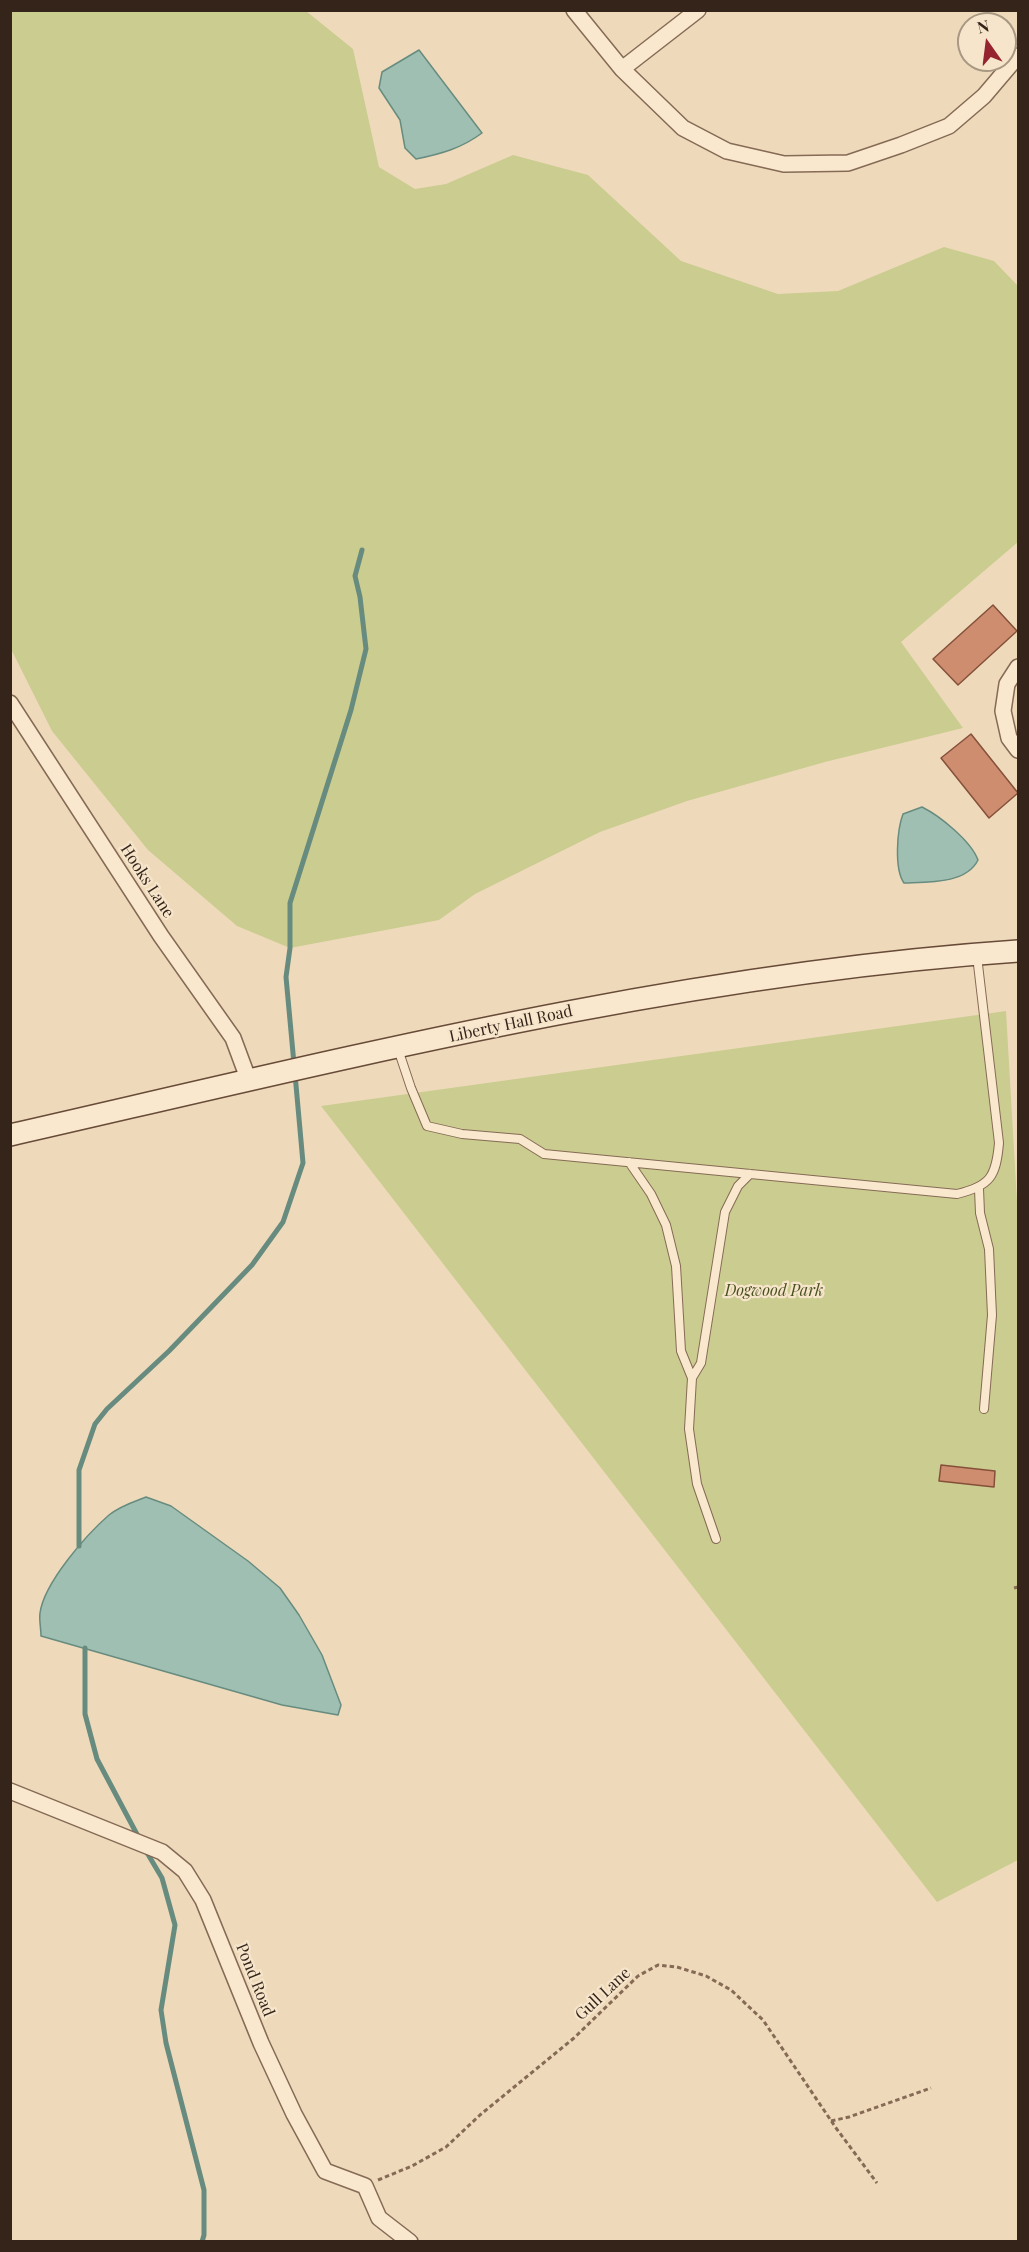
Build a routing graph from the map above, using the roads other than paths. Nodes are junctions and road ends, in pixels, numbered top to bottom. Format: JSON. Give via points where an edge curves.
{"nodes":[{"id":1,"x":574,"y":10,"type":"edge"},
{"id":2,"x":698,"y":10,"type":"edge"},
{"id":3,"x":1018,"y":56,"type":"edge"},
{"id":4,"x":622,"y":69,"type":"junction"},
{"id":5,"x":1018,"y":667,"type":"edge"},
{"id":6,"x":10,"y":703,"type":"edge"},
{"id":7,"x":1018,"y":750,"type":"edge"},
{"id":8,"x":1018,"y":951,"type":"edge"},
{"id":9,"x":977,"y":955,"type":"junction"},
{"id":10,"x":398,"y":1048,"type":"junction"},
{"id":11,"x":249,"y":1081,"type":"junction"},
{"id":12,"x":10,"y":1135,"type":"edge"},
{"id":13,"x":629,"y":1162,"type":"junction"},
{"id":14,"x":750,"y":1174,"type":"junction"},
{"id":15,"x":979,"y":1189,"type":"junction"},
{"id":16,"x":692,"y":1378,"type":"junction"},
{"id":17,"x":984,"y":1409,"type":"dead end"},
{"id":18,"x":716,"y":1539,"type":"dead end"},
{"id":19,"x":10,"y":1791,"type":"edge"},
{"id":20,"x":410,"y":2241,"type":"edge"}],
"edges":[{"from":1,"to":4,"type":"street"},
{"from":2,"to":4,"type":"street"},
{"from":3,"to":4,"type":"street","via":[[984,96],[949,126],[848,163],[784,164],[727,151],[683,128]]},
{"from":5,"to":7,"type":"street","via":[[1007,684],[1003,711],[1009,738]]},
{"from":6,"to":11,"type":"street","name":"Hooks Lane","via":[[161,936],[233,1038]]},
{"from":8,"to":9,"type":"main road","name":"Liberty Hall Road"},
{"from":9,"to":10,"type":"main road","name":"Liberty Hall Road","via":[[874,965],[622,1001]]},
{"from":9,"to":15,"type":"lane","via":[[999,1143],[991,1177]]},
{"from":10,"to":11,"type":"main road","name":"Liberty Hall Road"},
{"from":10,"to":13,"type":"lane","via":[[427,1126],[462,1134],[520,1139],[544,1154]]},
{"from":11,"to":12,"type":"main road","name":"Liberty Hall Road"},
{"from":13,"to":14,"type":"lane"},
{"from":13,"to":16,"type":"lane","via":[[666,1225],[676,1266],[681,1351]]},
{"from":14,"to":15,"type":"lane","via":[[957,1194]]},
{"from":14,"to":16,"type":"lane","via":[[738,1186],[725,1212],[701,1363]]},
{"from":15,"to":17,"type":"lane","via":[[989,1249],[992,1315]]},
{"from":16,"to":18,"type":"lane","via":[[689,1429],[697,1484]]},
{"from":19,"to":20,"type":"street","name":"Pond Road","via":[[162,1852],[185,1871],[203,1900],[261,2043],[325,2171],[365,2186],[379,2218]]}]}
